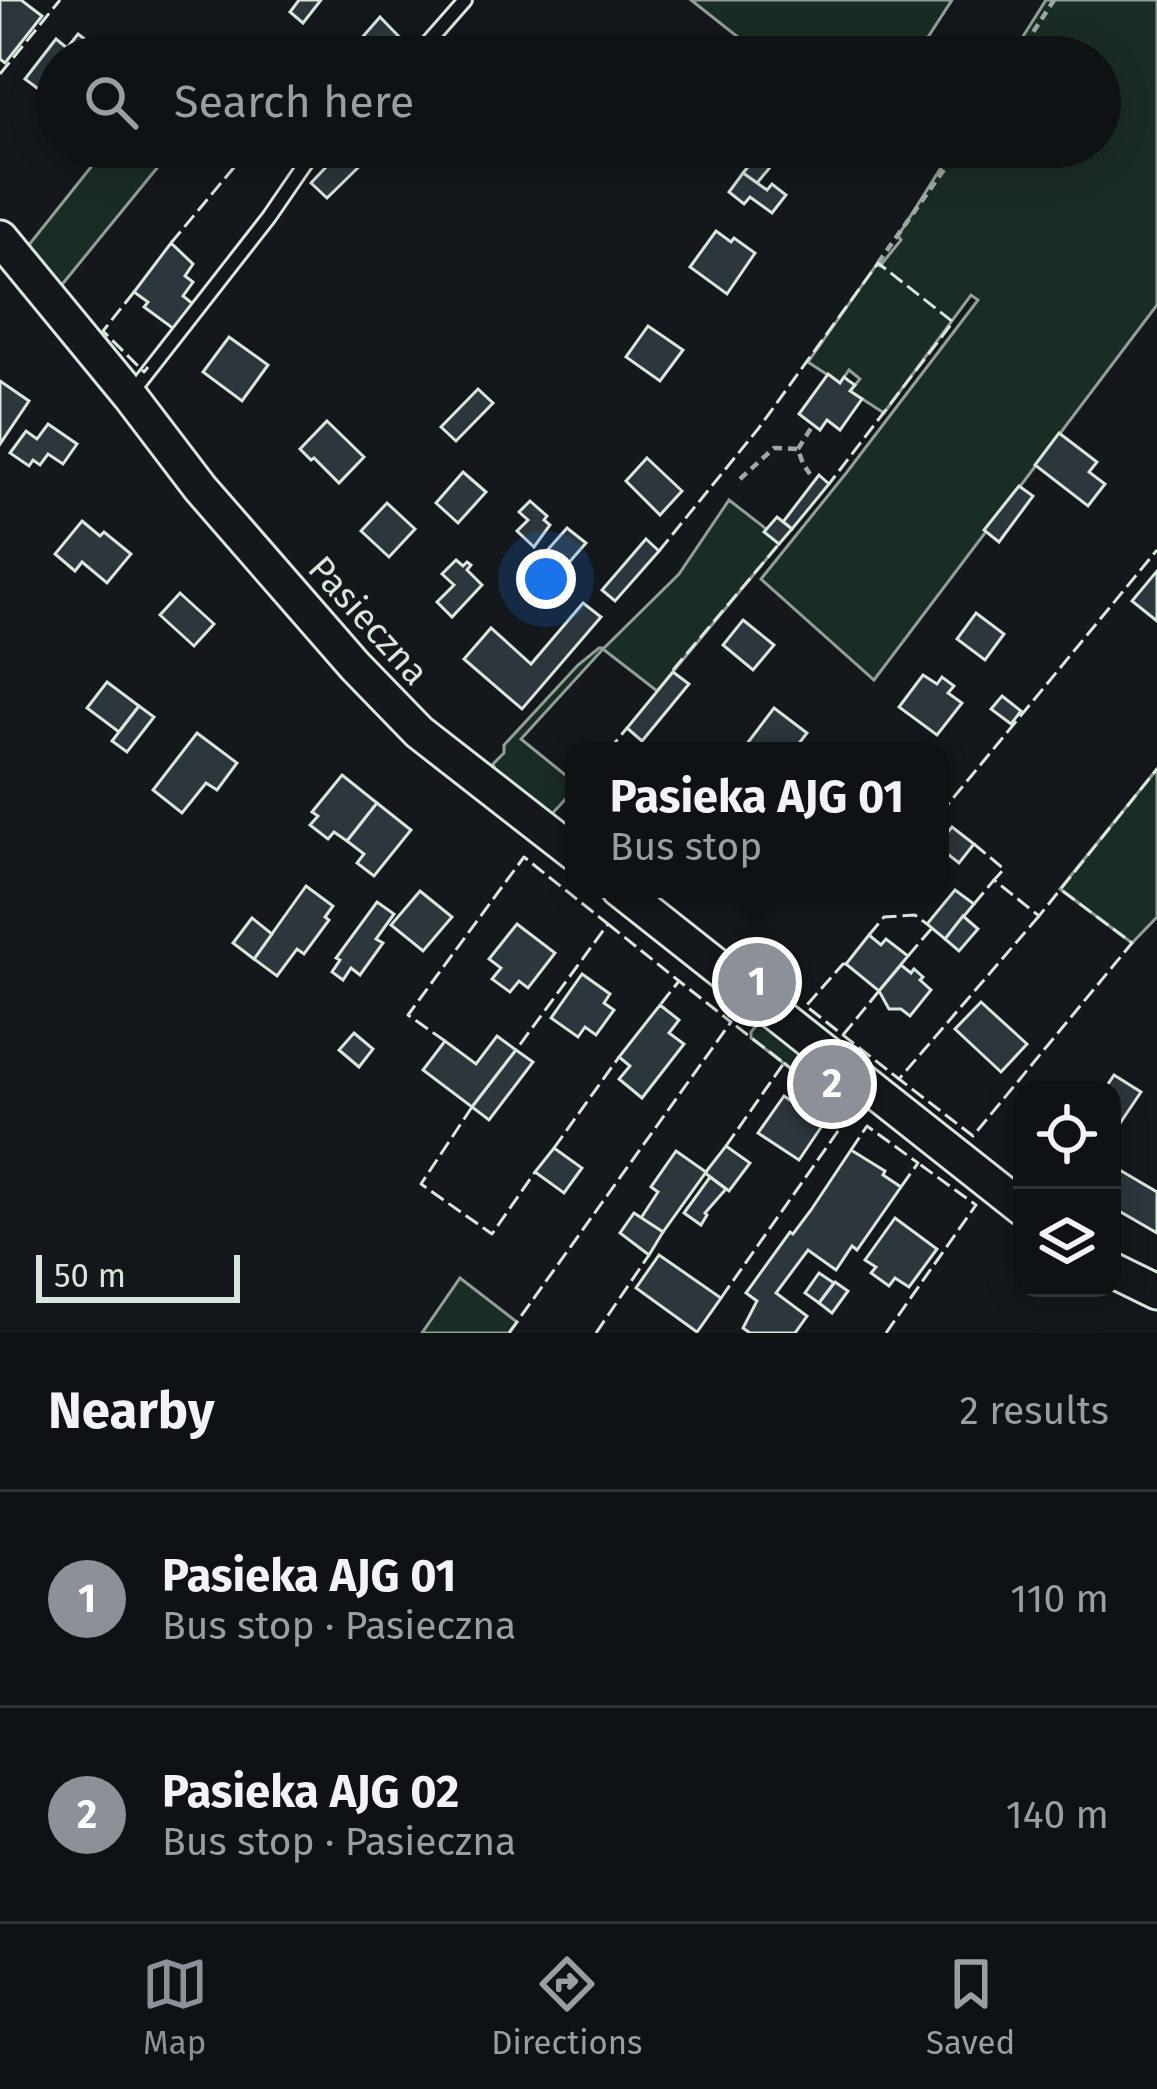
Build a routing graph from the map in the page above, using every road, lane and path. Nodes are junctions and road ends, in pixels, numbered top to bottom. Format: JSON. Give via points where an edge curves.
{"nodes":[{"id":1,"x":465,"y":0,"type":"edge"},
{"id":2,"x":1054,"y":0,"type":"edge"},
{"id":3,"x":433,"y":36,"type":"edge"},
{"id":4,"x":1031,"y":36,"type":"edge"},
{"id":5,"x":303,"y":168,"type":"edge"},
{"id":6,"x":945,"y":168,"type":"edge"},
{"id":7,"x":0,"y":238,"type":"edge"},
{"id":8,"x":878,"y":263,"type":"dead end"},
{"id":9,"x":133,"y":401,"type":"junction"},
{"id":10,"x":813,"y":425,"type":"dead end"},
{"id":11,"x":798,"y":449,"type":"junction"},
{"id":12,"x":809,"y":474,"type":"dead end"},
{"id":13,"x":740,"y":479,"type":"dead end"},
{"id":14,"x":565,"y":847,"type":"edge"},
{"id":15,"x":631,"y":898,"type":"edge"},
{"id":16,"x":1013,"y":1201,"type":"edge"},
{"id":17,"x":1121,"y":1274,"type":"edge"},
{"id":18,"x":1157,"y":1292,"type":"edge"}],
"edges":[{"from":1,"to":3,"type":"lane"},
{"from":2,"to":4,"type":"path"},
{"from":5,"to":9,"type":"lane"},
{"from":6,"to":8,"type":"path"},
{"from":7,"to":9,"type":"street","name":"Pasieczna"},
{"from":9,"to":14,"type":"street","name":"Pasieczna","via":[[403,716]]},
{"from":10,"to":11,"type":"path"},
{"from":11,"to":12,"type":"path"},
{"from":11,"to":13,"type":"path","via":[[774,448]]},
{"from":15,"to":16,"type":"street"},
{"from":17,"to":18,"type":"street"}]}
